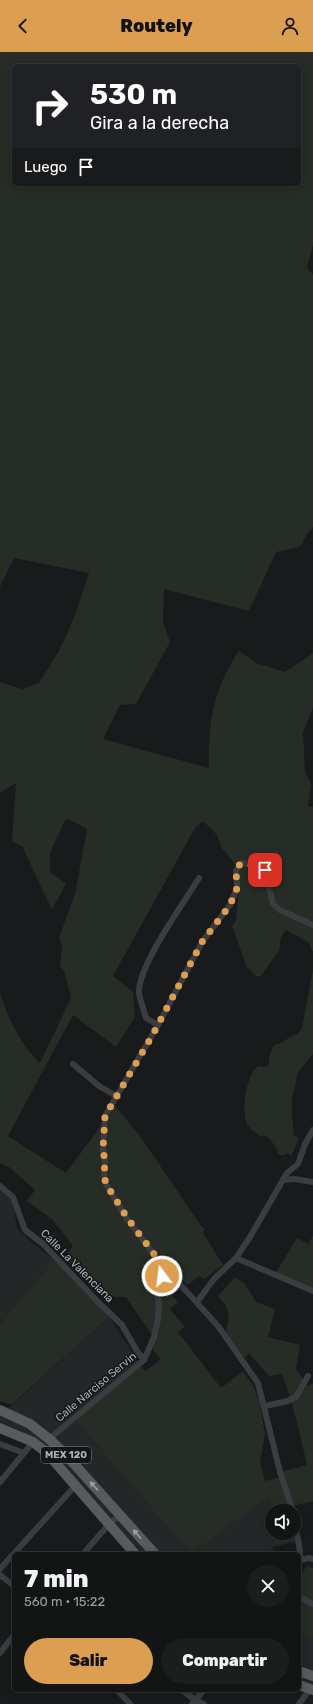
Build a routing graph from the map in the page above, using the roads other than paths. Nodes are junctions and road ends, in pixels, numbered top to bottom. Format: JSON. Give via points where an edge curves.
{"nodes":[{"id":1,"x":199,"y":878,"type":"dead end"},
{"id":2,"x":313,"y":925,"type":"edge"},
{"id":3,"x":158,"y":1025,"type":"junction"},
{"id":4,"x":73,"y":1064,"type":"dead end"},
{"id":5,"x":118,"y":1097,"type":"junction"},
{"id":6,"x":313,"y":1130,"type":"edge"},
{"id":7,"x":283,"y":1180,"type":"junction"},
{"id":8,"x":313,"y":1182,"type":"edge"},
{"id":9,"x":0,"y":1186,"type":"edge"},
{"id":10,"x":236,"y":1258,"type":"junction"},
{"id":11,"x":162,"y":1276,"type":"junction"},
{"id":12,"x":313,"y":1290,"type":"edge"},
{"id":13,"x":197,"y":1302,"type":"junction"},
{"id":14,"x":144,"y":1360,"type":"junction"},
{"id":15,"x":308,"y":1376,"type":"dead end"},
{"id":16,"x":265,"y":1406,"type":"junction"},
{"id":17,"x":0,"y":1410,"type":"edge"},
{"id":18,"x":0,"y":1428,"type":"edge"},
{"id":19,"x":49,"y":1439,"type":"junction"},
{"id":20,"x":33,"y":1442,"type":"junction"},
{"id":21,"x":0,"y":1444,"type":"edge"},
{"id":22,"x":24,"y":1453,"type":"junction"},
{"id":23,"x":0,"y":1482,"type":"edge"},
{"id":24,"x":75,"y":1486,"type":"junction"},
{"id":25,"x":290,"y":1504,"type":"edge"},
{"id":26,"x":120,"y":1515,"type":"junction"},
{"id":27,"x":107,"y":1526,"type":"junction"},
{"id":28,"x":297,"y":1540,"type":"edge"},
{"id":29,"x":15,"y":1552,"type":"edge"},
{"id":30,"x":85,"y":1552,"type":"edge"},
{"id":31,"x":133,"y":1552,"type":"edge"},
{"id":32,"x":153,"y":1552,"type":"edge"},
{"id":33,"x":298,"y":1552,"type":"edge"},
{"id":34,"x":12,"y":1556,"type":"edge"},
{"id":35,"x":312,"y":1557,"type":"edge"},
{"id":36,"x":301,"y":1562,"type":"edge"},
{"id":37,"x":0,"y":1569,"type":"edge"},
{"id":38,"x":0,"y":1574,"type":"edge"},
{"id":39,"x":12,"y":1584,"type":"edge"},
{"id":40,"x":301,"y":1599,"type":"edge"},
{"id":41,"x":313,"y":1604,"type":"edge"},
{"id":42,"x":12,"y":1638,"type":"edge"},
{"id":43,"x":0,"y":1653,"type":"edge"},
{"id":44,"x":301,"y":1672,"type":"edge"},
{"id":45,"x":313,"y":1676,"type":"edge"},
{"id":46,"x":301,"y":1686,"type":"edge"},
{"id":47,"x":312,"y":1690,"type":"edge"},
{"id":48,"x":119,"y":1692,"type":"edge"},
{"id":49,"x":184,"y":1692,"type":"edge"},
{"id":50,"x":202,"y":1692,"type":"edge"},
{"id":51,"x":194,"y":1702,"type":"edge"},
{"id":52,"x":130,"y":1704,"type":"edge"},
{"id":53,"x":204,"y":1704,"type":"edge"},
{"id":54,"x":299,"y":1704,"type":"edge"}],
"edges":[{"from":1,"to":3,"type":"street","via":[[140,979],[139,993],[146,1018]]},
{"from":2,"to":3,"type":"street","via":[[272,904],[265,870],[240,864],[236,871],[237,888],[230,905],[202,942]]},
{"from":3,"to":5,"type":"street"},
{"from":4,"to":5,"type":"street","via":[[99,1086]]},
{"from":5,"to":11,"type":"street","via":[[105,1116],[103,1149],[106,1184],[160,1262],[163,1268]]},
{"from":6,"to":7,"type":"street","via":[[298,1164]]},
{"from":7,"to":8,"type":"street"},
{"from":7,"to":10,"type":"street"},
{"from":9,"to":14,"type":"street","name":"Calle La Valenciana","via":[[13,1197],[25,1230],[42,1243],[122,1325]]},
{"from":10,"to":12,"type":"street"},
{"from":10,"to":13,"type":"street","via":[[214,1279]]},
{"from":11,"to":13,"type":"street","via":[[177,1281]]},
{"from":11,"to":14,"type":"street","name":"Calle Narciso Servin","via":[[156,1283],[158,1305],[154,1337]]},
{"from":13,"to":16,"type":"street","via":[[218,1326],[258,1383]]},
{"from":14,"to":19,"type":"street","name":"Calle Narciso Servin"},
{"from":15,"to":16,"type":"street","via":[[296,1397]]},
{"from":16,"to":25,"type":"street"},
{"from":17,"to":19,"type":"main road","number":"MEX 120","via":[[30,1424]]},
{"from":18,"to":20,"type":"main road","number":"MEX 120"},
{"from":26,"to":19,"type":"main road","number":"MEX 120","one_way":true},
{"from":20,"to":22,"type":"street"},
{"from":20,"to":24,"type":"main road","number":"MEX 120","via":[[47,1453]]},
{"from":21,"to":22,"type":"street"},
{"from":22,"to":23,"type":"street"},
{"from":24,"to":27,"type":"main road","number":"MEX 120"},
{"from":24,"to":29,"type":"street"},
{"from":26,"to":27,"type":"street"},
{"from":32,"to":26,"type":"main road","number":"MEX 120","one_way":true},
{"from":27,"to":30,"type":"street"},
{"from":27,"to":31,"type":"main road","number":"MEX 120"},
{"from":28,"to":33,"type":"street"},
{"from":34,"to":37,"type":"street"},
{"from":35,"to":36,"type":"street"},
{"from":38,"to":39,"type":"street"},
{"from":40,"to":41,"type":"street"},
{"from":42,"to":43,"type":"street"},
{"from":44,"to":45,"type":"main road"},
{"from":46,"to":47,"type":"main road"},
{"from":47,"to":54,"type":"street"},
{"from":48,"to":52,"type":"street"},
{"from":49,"to":51,"type":"street"},
{"from":50,"to":51,"type":"street"},
{"from":51,"to":53,"type":"street"}]}
